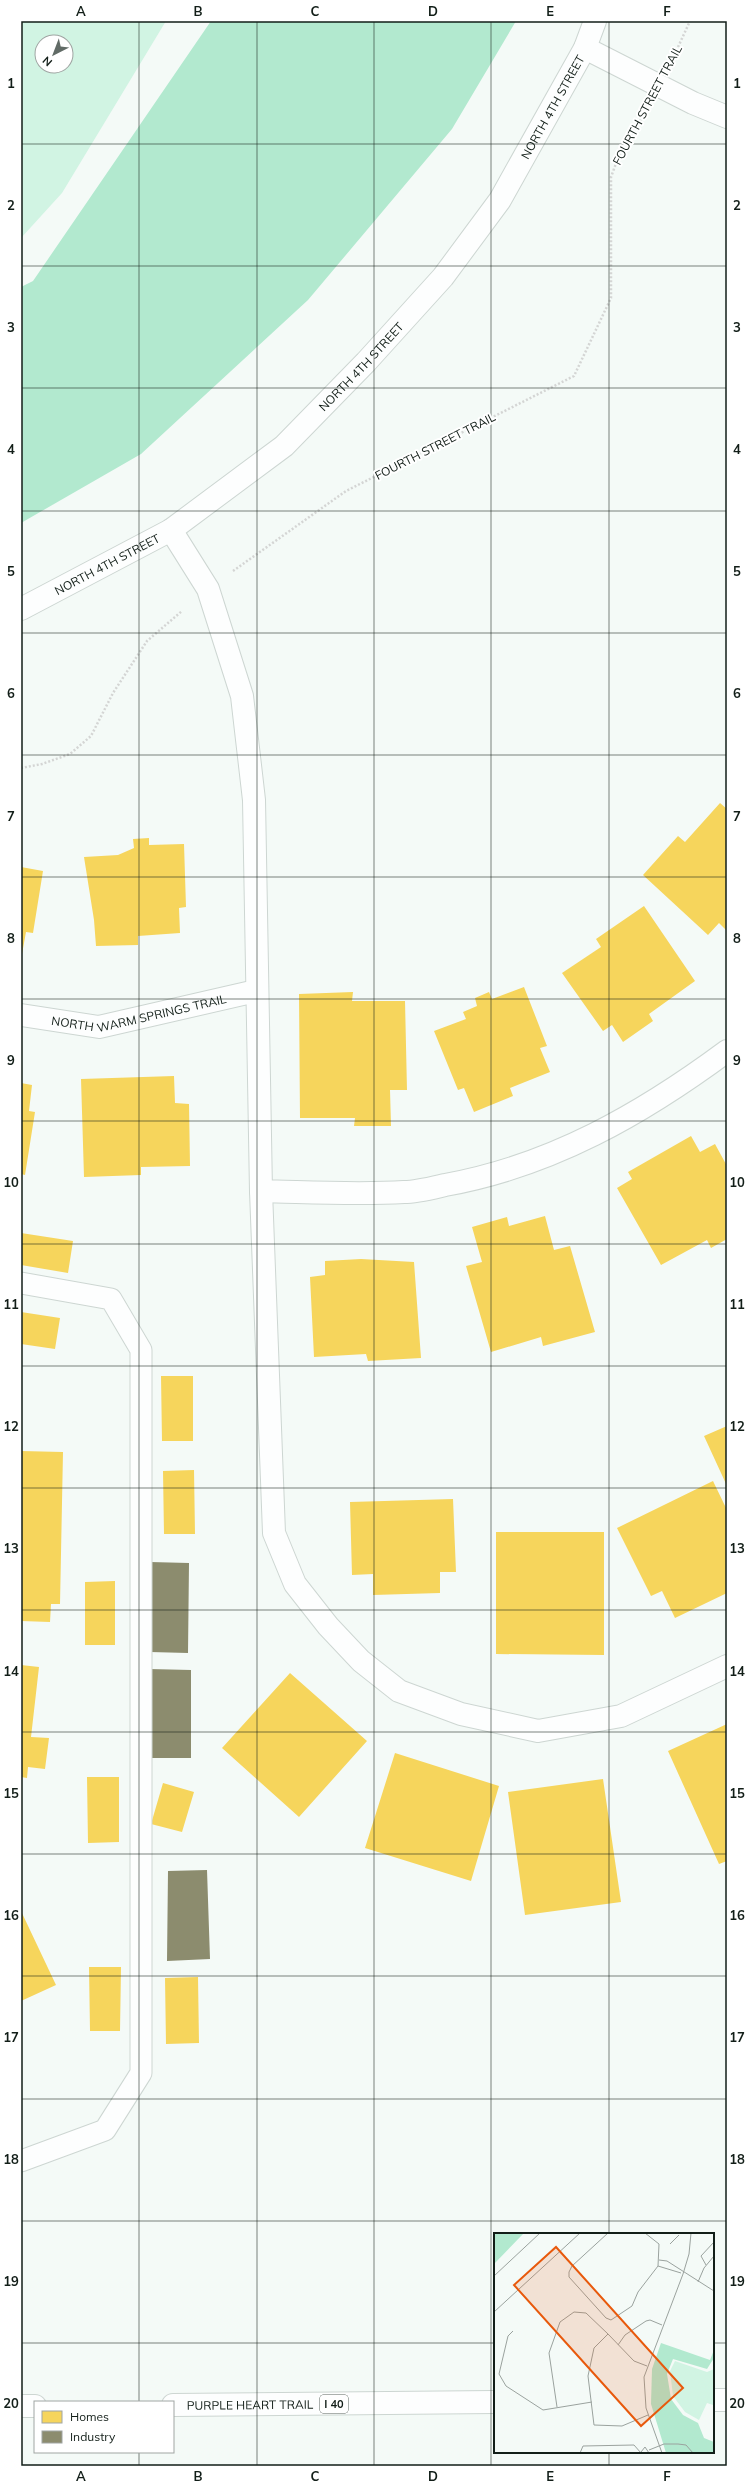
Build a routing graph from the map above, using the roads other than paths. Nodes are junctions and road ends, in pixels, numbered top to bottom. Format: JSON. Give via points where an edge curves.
{"nodes":[{"id":1,"x":595,"y":21,"type":"edge"},
{"id":2,"x":584,"y":48,"type":"junction"},
{"id":3,"x":727,"y":117,"type":"edge"},
{"id":4,"x":171,"y":530,"type":"junction"},
{"id":5,"x":21,"y":609,"type":"edge"},
{"id":6,"x":256,"y":991,"type":"junction"},
{"id":7,"x":21,"y":1015,"type":"edge"},
{"id":8,"x":727,"y":1051,"type":"edge"},
{"id":9,"x":261,"y":1191,"type":"junction"},
{"id":10,"x":21,"y":1283,"type":"edge"},
{"id":11,"x":727,"y":1666,"type":"edge"},
{"id":12,"x":21,"y":2161,"type":"edge"},
{"id":13,"x":714,"y":2400,"type":"edge"},
{"id":14,"x":727,"y":2400,"type":"edge"},
{"id":15,"x":494,"y":2402,"type":"edge"},
{"id":16,"x":174,"y":2405,"type":"edge"},
{"id":17,"x":21,"y":2406,"type":"edge"},
{"id":18,"x":34,"y":2406,"type":"edge"}],
"edges":[{"from":1,"to":2,"type":"main road","name":"NORTH 4TH STREET"},
{"from":2,"to":3,"type":"main road"},
{"from":2,"to":4,"type":"main road","name":"NORTH 4TH STREET","via":[[500,200],[443,277],[366,362],[284,446]]},
{"from":4,"to":5,"type":"main road","name":"NORTH 4TH STREET"},
{"from":4,"to":6,"type":"main road","via":[[208,589],[242,696],[254,800]]},
{"from":6,"to":7,"type":"main road","name":"NORTH WARM SPRINGS TRAIL","via":[[99,1027]]},
{"from":6,"to":9,"type":"main road"},
{"from":8,"to":9,"type":"main road","via":[[633,1115],[572,1146],[523,1166],[466,1181],[405,1192]]},
{"from":9,"to":11,"type":"main road","via":[[274,1533],[295,1584],[328,1626],[361,1661],[399,1691],[461,1714],[538,1731],[621,1716]]},
{"from":10,"to":12,"type":"lane","via":[[111,1299],[141,1350],[141,2073],[104,2130]]},
{"from":13,"to":14,"type":"main road"},
{"from":15,"to":16,"type":"main road","name":"PURPLE HEART TRAIL","number":"I 40"},
{"from":17,"to":18,"type":"main road"}]}
